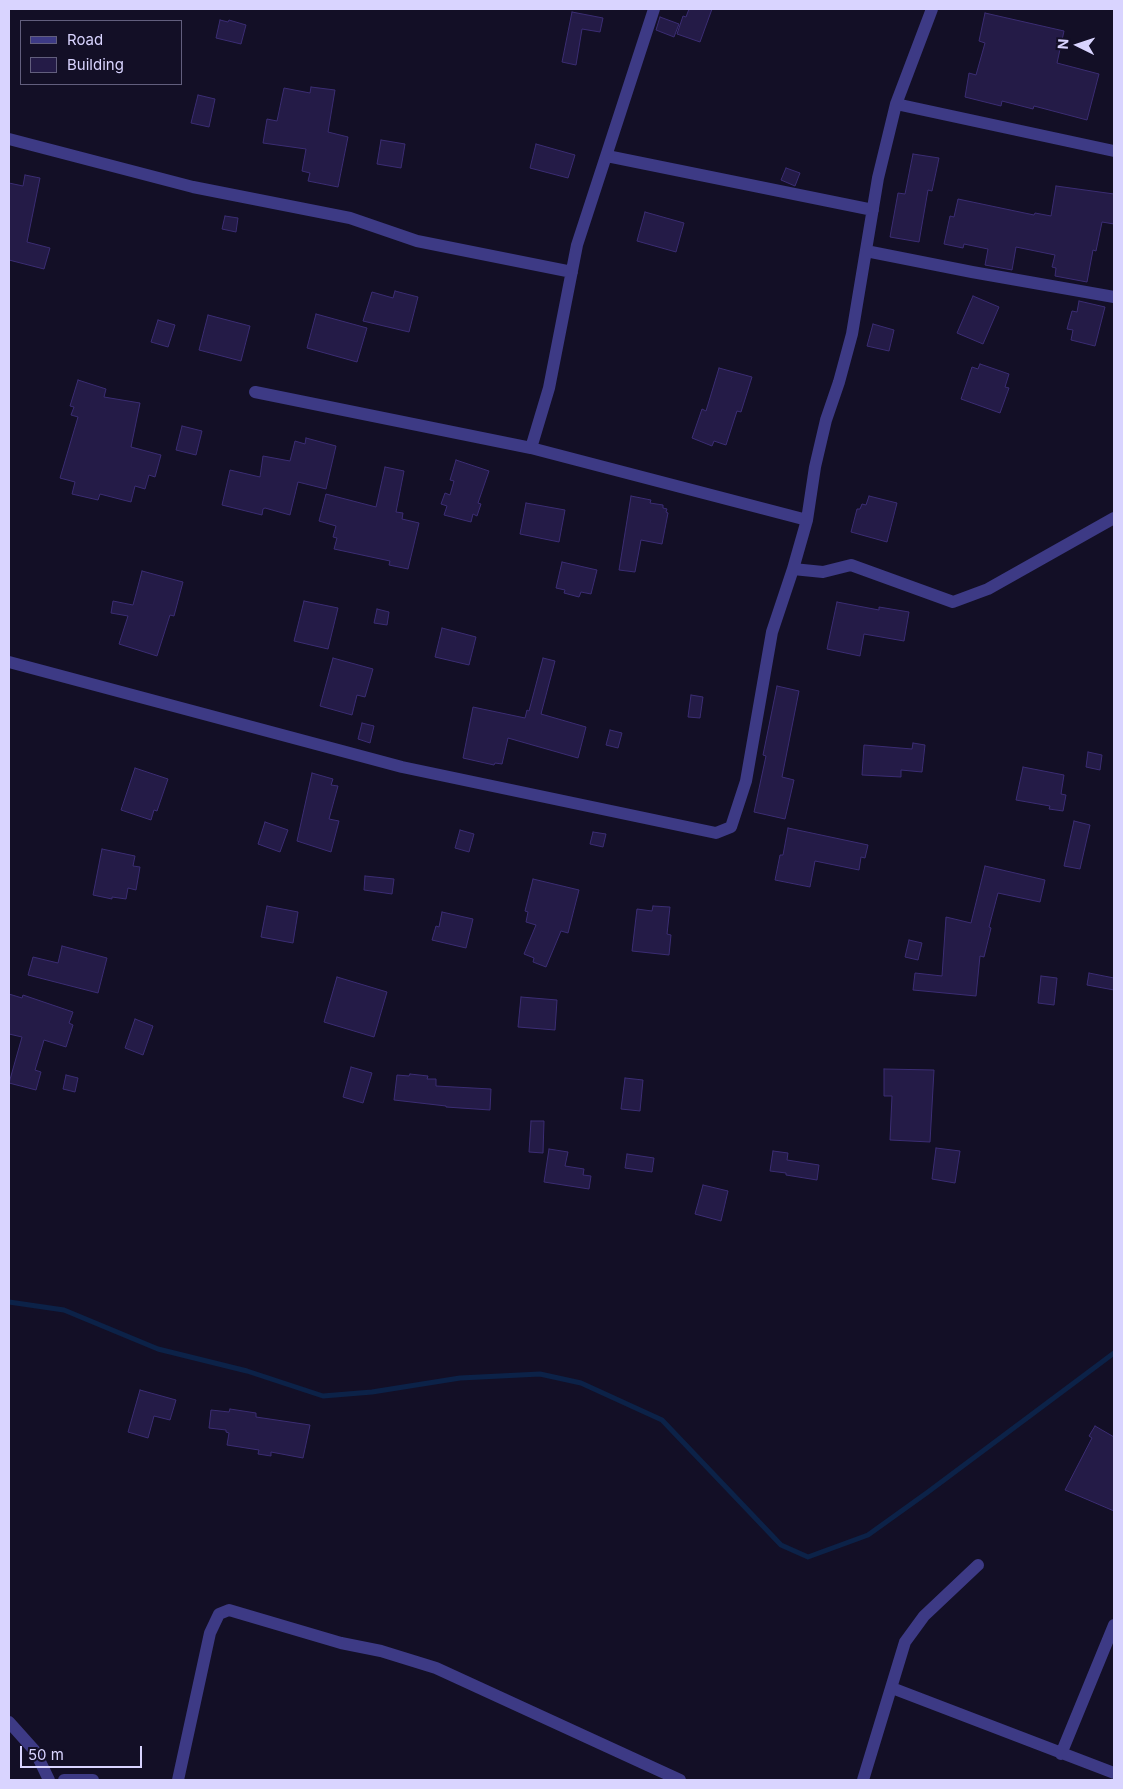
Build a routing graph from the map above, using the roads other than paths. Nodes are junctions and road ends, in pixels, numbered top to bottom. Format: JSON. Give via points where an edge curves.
{"nodes":[{"id":1,"x":654,"y":9,"type":"edge"},
{"id":2,"x":932,"y":9,"type":"edge"},
{"id":3,"x":896,"y":104,"type":"junction"},
{"id":4,"x":9,"y":139,"type":"edge"},
{"id":5,"x":1114,"y":151,"type":"edge"},
{"id":6,"x":607,"y":156,"type":"junction"},
{"id":7,"x":873,"y":210,"type":"junction"},
{"id":8,"x":866,"y":251,"type":"junction"},
{"id":9,"x":572,"y":272,"type":"junction"},
{"id":10,"x":1114,"y":297,"type":"edge"},
{"id":11,"x":255,"y":392,"type":"dead end"},
{"id":12,"x":531,"y":448,"type":"junction"},
{"id":13,"x":1114,"y":518,"type":"edge"},
{"id":14,"x":807,"y":520,"type":"junction"},
{"id":15,"x":793,"y":569,"type":"junction"},
{"id":16,"x":9,"y":662,"type":"edge"},
{"id":17,"x":978,"y":1565,"type":"dead end"},
{"id":18,"x":1114,"y":1625,"type":"edge"},
{"id":19,"x":892,"y":1688,"type":"junction"},
{"id":20,"x":9,"y":1722,"type":"edge"},
{"id":21,"x":1061,"y":1754,"type":"junction"},
{"id":22,"x":1114,"y":1773,"type":"edge"},
{"id":23,"x":49,"y":1780,"type":"edge"},
{"id":24,"x":64,"y":1780,"type":"edge"},
{"id":25,"x":93,"y":1780,"type":"edge"},
{"id":26,"x":178,"y":1780,"type":"edge"},
{"id":27,"x":680,"y":1780,"type":"edge"},
{"id":28,"x":863,"y":1780,"type":"edge"}],
"edges":[{"from":1,"to":6,"type":"street"},
{"from":2,"to":3,"type":"street"},
{"from":3,"to":5,"type":"street"},
{"from":3,"to":7,"type":"street"},
{"from":4,"to":9,"type":"street","via":[[193,187],[350,218],[417,241]]},
{"from":6,"to":7,"type":"street"},
{"from":6,"to":9,"type":"street","via":[[577,245]]},
{"from":7,"to":8,"type":"street"},
{"from":8,"to":10,"type":"street"},
{"from":8,"to":14,"type":"street","via":[[852,334],[815,467]]},
{"from":9,"to":12,"type":"street","via":[[549,388]]},
{"from":11,"to":12,"type":"street"},
{"from":12,"to":14,"type":"street"},
{"from":13,"to":15,"type":"street","via":[[988,589],[953,602],[851,565],[822,572]]},
{"from":14,"to":15,"type":"street"},
{"from":15,"to":16,"type":"street","via":[[772,632],[746,781],[731,828],[716,834],[402,767]]},
{"from":17,"to":19,"type":"street","via":[[924,1616],[906,1642]]},
{"from":18,"to":21,"type":"street"},
{"from":19,"to":21,"type":"street"},
{"from":19,"to":28,"type":"street"},
{"from":20,"to":23,"type":"street","via":[[35,1751]]},
{"from":21,"to":22,"type":"street"},
{"from":24,"to":25,"type":"street"},
{"from":26,"to":27,"type":"street","via":[[210,1633],[220,1614],[229,1610],[436,1668]]}]}
